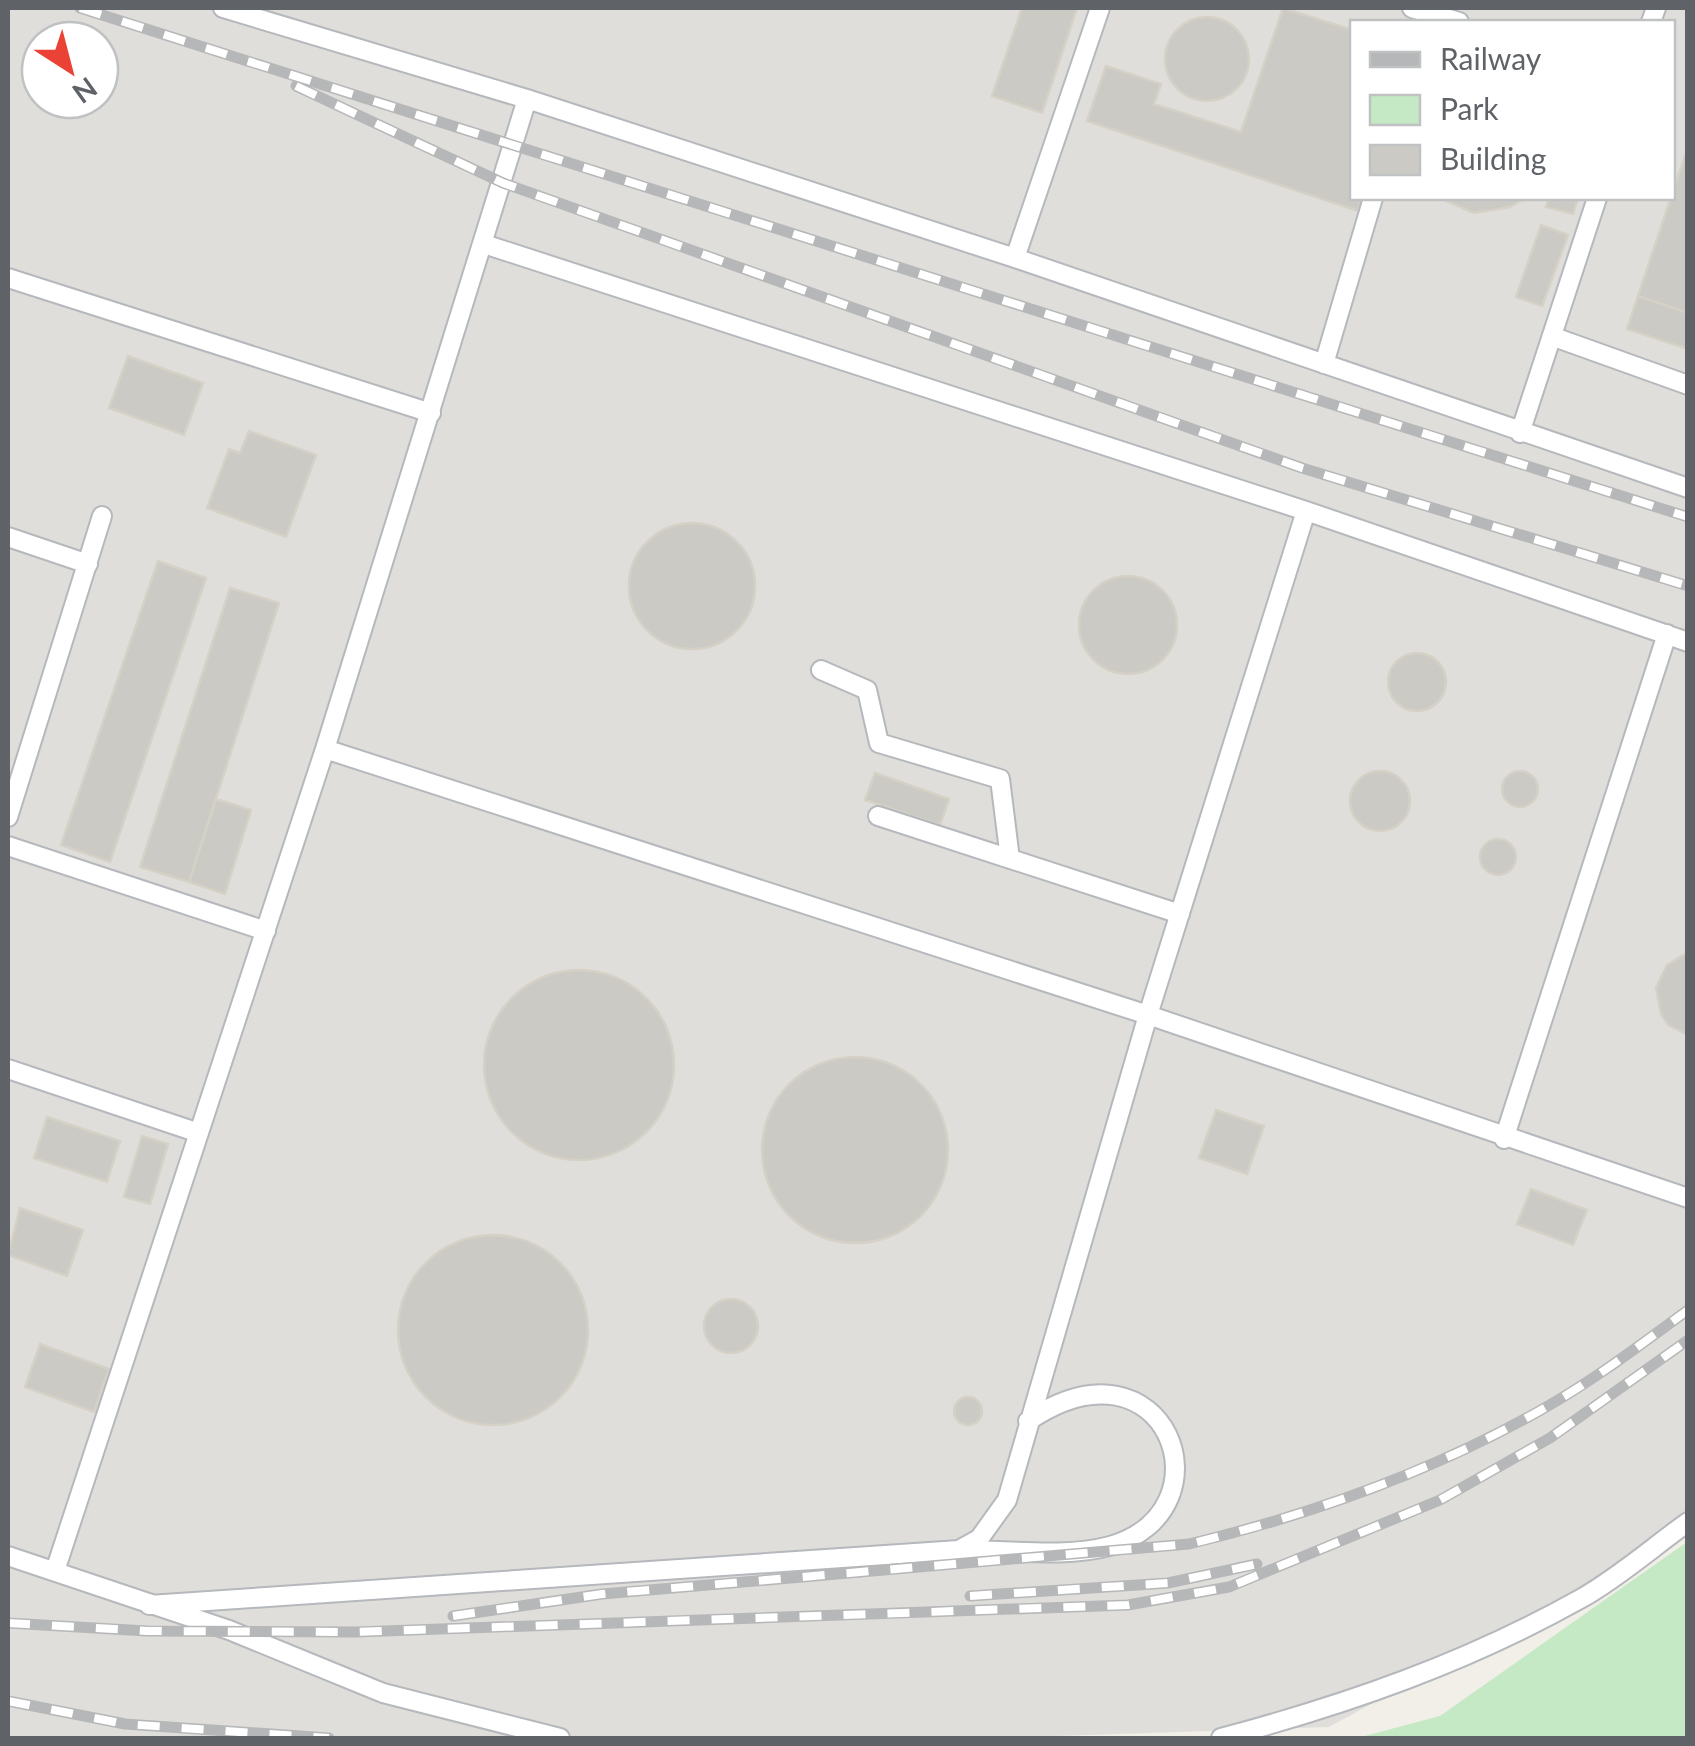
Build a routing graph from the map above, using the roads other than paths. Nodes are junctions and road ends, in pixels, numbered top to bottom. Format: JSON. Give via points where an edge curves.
{"nodes":[{"id":1,"x":224,"y":8,"type":"edge"},
{"id":2,"x":1100,"y":8,"type":"edge"},
{"id":3,"x":1422,"y":14,"type":"edge"},
{"id":4,"x":1450,"y":20,"type":"edge"},
{"id":5,"x":527,"y":99,"type":"junction"},
{"id":6,"x":1372,"y":200,"type":"edge"},
{"id":7,"x":1595,"y":200,"type":"edge"},
{"id":8,"x":484,"y":244,"type":"junction"},
{"id":9,"x":1015,"y":258,"type":"junction"},
{"id":10,"x":8,"y":278,"type":"edge"},
{"id":11,"x":1554,"y":337,"type":"junction"},
{"id":12,"x":1324,"y":364,"type":"junction"},
{"id":13,"x":1688,"y":385,"type":"edge"},
{"id":14,"x":431,"y":414,"type":"junction"},
{"id":15,"x":1520,"y":433,"type":"junction"},
{"id":16,"x":1688,"y":488,"type":"edge"},
{"id":17,"x":1306,"y":511,"type":"junction"},
{"id":18,"x":102,"y":516,"type":"dead end"},
{"id":19,"x":8,"y":537,"type":"edge"},
{"id":20,"x":88,"y":564,"type":"junction"},
{"id":21,"x":1667,"y":634,"type":"junction"},
{"id":22,"x":1688,"y":642,"type":"edge"},
{"id":23,"x":820,"y":670,"type":"dead end"},
{"id":24,"x":326,"y":749,"type":"junction"},
{"id":25,"x":878,"y":816,"type":"dead end"},
{"id":26,"x":8,"y":817,"type":"edge"},
{"id":27,"x":8,"y":846,"type":"edge"},
{"id":28,"x":1010,"y":859,"type":"junction"},
{"id":29,"x":1180,"y":914,"type":"junction"},
{"id":30,"x":266,"y":931,"type":"junction"},
{"id":31,"x":1148,"y":1016,"type":"junction"},
{"id":32,"x":8,"y":1069,"type":"edge"},
{"id":33,"x":199,"y":1133,"type":"junction"},
{"id":34,"x":1504,"y":1140,"type":"junction"},
{"id":35,"x":1688,"y":1198,"type":"edge"},
{"id":36,"x":1028,"y":1421,"type":"junction"},
{"id":37,"x":1688,"y":1522,"type":"edge"},
{"id":38,"x":958,"y":1550,"type":"junction"},
{"id":39,"x":8,"y":1556,"type":"edge"},
{"id":40,"x":55,"y":1571,"type":"junction"},
{"id":41,"x":149,"y":1605,"type":"junction"},
{"id":42,"x":560,"y":1738,"type":"edge"},
{"id":43,"x":1220,"y":1738,"type":"edge"}],
"edges":[{"from":1,"to":5,"type":"lane"},
{"from":2,"to":9,"type":"lane"},
{"from":3,"to":4,"type":"lane"},
{"from":5,"to":8,"type":"lane"},
{"from":5,"to":9,"type":"lane"},
{"from":6,"to":12,"type":"lane"},
{"from":7,"to":11,"type":"lane"},
{"from":8,"to":14,"type":"lane"},
{"from":8,"to":17,"type":"lane"},
{"from":9,"to":12,"type":"lane"},
{"from":10,"to":14,"type":"lane"},
{"from":11,"to":13,"type":"lane"},
{"from":11,"to":15,"type":"lane"},
{"from":12,"to":15,"type":"lane"},
{"from":14,"to":24,"type":"lane"},
{"from":15,"to":16,"type":"lane"},
{"from":17,"to":21,"type":"lane"},
{"from":17,"to":29,"type":"lane"},
{"from":18,"to":20,"type":"lane"},
{"from":19,"to":20,"type":"lane"},
{"from":20,"to":26,"type":"lane"},
{"from":21,"to":22,"type":"lane"},
{"from":21,"to":34,"type":"lane"},
{"from":23,"to":28,"type":"lane","via":[[867,690],[879,743],[1000,779]]},
{"from":24,"to":30,"type":"lane"},
{"from":24,"to":31,"type":"lane"},
{"from":25,"to":28,"type":"lane"},
{"from":27,"to":30,"type":"lane"},
{"from":28,"to":29,"type":"lane"},
{"from":29,"to":31,"type":"lane"},
{"from":30,"to":33,"type":"lane"},
{"from":31,"to":34,"type":"lane"},
{"from":31,"to":36,"type":"lane"},
{"from":32,"to":33,"type":"lane"},
{"from":33,"to":40,"type":"lane"},
{"from":34,"to":35,"type":"lane"},
{"from":36,"to":38,"type":"lane","via":[[1007,1500],[980,1540]]},
{"from":36,"to":38,"type":"lane","via":[[1056,1402],[1092,1392],[1123,1394],[1166,1432],[1177,1457],[1176,1483],[1160,1512],[1111,1546]]},
{"from":37,"to":43,"type":"lane","via":[[1586,1596],[1476,1652],[1346,1704]]},
{"from":38,"to":41,"type":"lane"},
{"from":39,"to":40,"type":"lane"},
{"from":40,"to":41,"type":"lane"},
{"from":41,"to":42,"type":"lane","via":[[383,1693]]}]}
